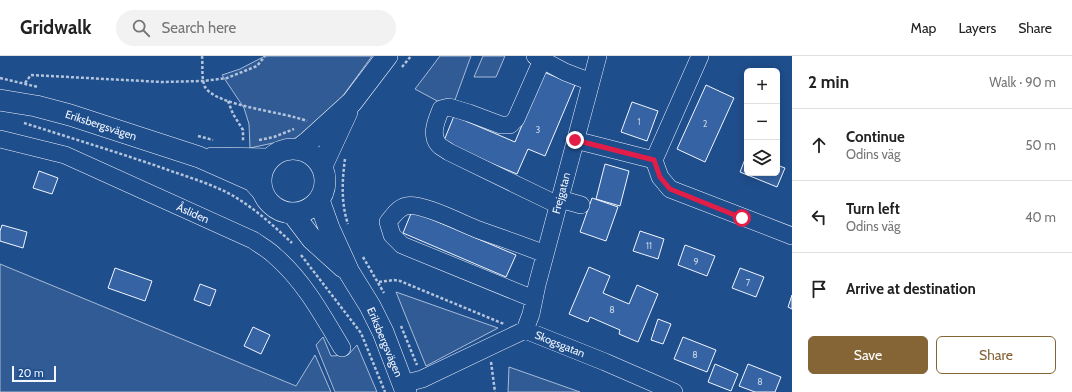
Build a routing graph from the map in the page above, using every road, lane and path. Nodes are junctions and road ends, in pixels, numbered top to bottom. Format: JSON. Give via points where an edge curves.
{"nodes":[{"id":1,"x":202,"y":56,"type":"edge"},
{"id":2,"x":265,"y":56,"type":"edge"},
{"id":3,"x":411,"y":56,"type":"edge"},
{"id":4,"x":598,"y":56,"type":"edge"},
{"id":5,"x":700,"y":56,"type":"edge"},
{"id":6,"x":539,"y":58,"type":"edge"},
{"id":7,"x":394,"y":62,"type":"edge"},
{"id":8,"x":203,"y":81,"type":"junction"},
{"id":9,"x":591,"y":82,"type":"junction"},
{"id":10,"x":25,"y":83,"type":"dead end"},
{"id":11,"x":0,"y":100,"type":"edge"},
{"id":12,"x":228,"y":101,"type":"junction"},
{"id":13,"x":352,"y":102,"type":"junction"},
{"id":14,"x":312,"y":118,"type":"dead end"},
{"id":15,"x":308,"y":121,"type":"junction"},
{"id":16,"x":303,"y":124,"type":"dead end"},
{"id":17,"x":299,"y":127,"type":"dead end"},
{"id":18,"x":0,"y":139,"type":"edge"},
{"id":19,"x":258,"y":140,"type":"dead end"},
{"id":20,"x":575,"y":140,"type":"junction"},
{"id":21,"x":250,"y":142,"type":"dead end"},
{"id":22,"x":299,"y":149,"type":"junction"},
{"id":23,"x":347,"y":154,"type":"dead end"},
{"id":24,"x":199,"y":157,"type":"junction"},
{"id":25,"x":270,"y":159,"type":"junction"},
{"id":26,"x":654,"y":160,"type":"junction"},
{"id":27,"x":322,"y":166,"type":"junction"},
{"id":28,"x":262,"y":191,"type":"junction"},
{"id":29,"x":319,"y":200,"type":"junction"},
{"id":30,"x":559,"y":202,"type":"junction"},
{"id":31,"x":581,"y":205,"type":"dead end"},
{"id":32,"x":293,"y":214,"type":"junction"},
{"id":33,"x":350,"y":230,"type":"dead end"},
{"id":34,"x":792,"y":236,"type":"edge"},
{"id":35,"x":545,"y":254,"type":"junction"},
{"id":36,"x":362,"y":256,"type":"dead end"},
{"id":37,"x":349,"y":272,"type":"junction"},
{"id":38,"x":379,"y":282,"type":"junction"},
{"id":39,"x":386,"y":296,"type":"dead end"},
{"id":40,"x":534,"y":300,"type":"junction"},
{"id":41,"x":400,"y":323,"type":"dead end"},
{"id":42,"x":525,"y":330,"type":"junction"},
{"id":43,"x":490,"y":347,"type":"junction"},
{"id":44,"x":342,"y":348,"type":"dead end"},
{"id":45,"x":422,"y":378,"type":"junction"},
{"id":46,"x":404,"y":388,"type":"edge"},
{"id":47,"x":495,"y":392,"type":"edge"},
{"id":48,"x":674,"y":392,"type":"edge"}],
"edges":[{"from":1,"to":8,"type":"path"},
{"from":2,"to":8,"type":"path","via":[[257,66],[227,78]]},
{"from":3,"to":7,"type":"path"},
{"from":4,"to":9,"type":"street","name":"Frejgatan"},
{"from":5,"to":26,"type":"street"},
{"from":6,"to":9,"type":"street"},
{"from":6,"to":30,"type":"street","via":[[516,119],[510,125],[501,125],[449,108],[441,109],[434,135],[438,144],[448,152]]},
{"from":7,"to":13,"type":"main road"},
{"from":8,"to":10,"type":"path","via":[[162,82],[31,75]]},
{"from":8,"to":12,"type":"path","via":[[207,90]]},
{"from":9,"to":20,"type":"street","name":"Frejgatan"},
{"from":11,"to":24,"type":"main road","name":"Eriksbergsvägen","via":[[70,115]]},
{"from":12,"to":15,"type":"path"},
{"from":12,"to":21,"type":"path","via":[[243,130],[242,143]]},
{"from":13,"to":22,"type":"main road"},
{"from":13,"to":27,"type":"main road"},
{"from":14,"to":15,"type":"path"},
{"from":15,"to":16,"type":"path"},
{"from":17,"to":19,"type":"path"},
{"from":18,"to":44,"type":"street","name":"Åsliden","via":[[65,155],[253,240],[275,256],[296,278]]},
{"from":20,"to":26,"type":"street"},
{"from":20,"to":30,"type":"street","name":"Frejgatan"},
{"from":22,"to":25,"type":"main road","via":[[284,150]]},
{"from":22,"to":27,"type":"main road","via":[[313,155]]},
{"from":23,"to":33,"type":"path","via":[[343,181],[344,206]]},
{"from":24,"to":25,"type":"main road","name":"Eriksbergsvägen"},
{"from":24,"to":28,"type":"main road","name":"Eriksbergsvägen","via":[[253,181]]},
{"from":25,"to":28,"type":"main road","via":[[261,176]]},
{"from":26,"to":34,"type":"street","via":[[660,177],[670,189]]},
{"from":27,"to":29,"type":"main road","via":[[324,186]]},
{"from":28,"to":32,"type":"main road","via":[[276,209]]},
{"from":29,"to":32,"type":"main road","via":[[309,209]]},
{"from":29,"to":37,"type":"main road","name":"Eriksbergsvägen"},
{"from":30,"to":31,"type":"street"},
{"from":30,"to":35,"type":"street","name":"Frejgatan"},
{"from":32,"to":37,"type":"main road","name":"Eriksbergsvägen","via":[[312,239]]},
{"from":35,"to":40,"type":"street","name":"Frejgatan"},
{"from":35,"to":40,"type":"street","via":[[429,209],[407,206],[397,211],[388,222],[392,236],[402,246]]},
{"from":36,"to":38,"type":"path"},
{"from":37,"to":46,"type":"main road","name":"Eriksbergsvägen","via":[[383,332]]},
{"from":38,"to":39,"type":"path"},
{"from":38,"to":42,"type":"path","via":[[400,281]]},
{"from":40,"to":42,"type":"street","name":"Frejgatan"},
{"from":41,"to":45,"type":"path"},
{"from":42,"to":43,"type":"street","name":"Skogsgatan"},
{"from":42,"to":48,"type":"street","name":"Skogsgatan"},
{"from":43,"to":45,"type":"street","name":"Skogsgatan"},
{"from":43,"to":47,"type":"path"},
{"from":45,"to":46,"type":"street","name":"Skogsgatan"}]}
